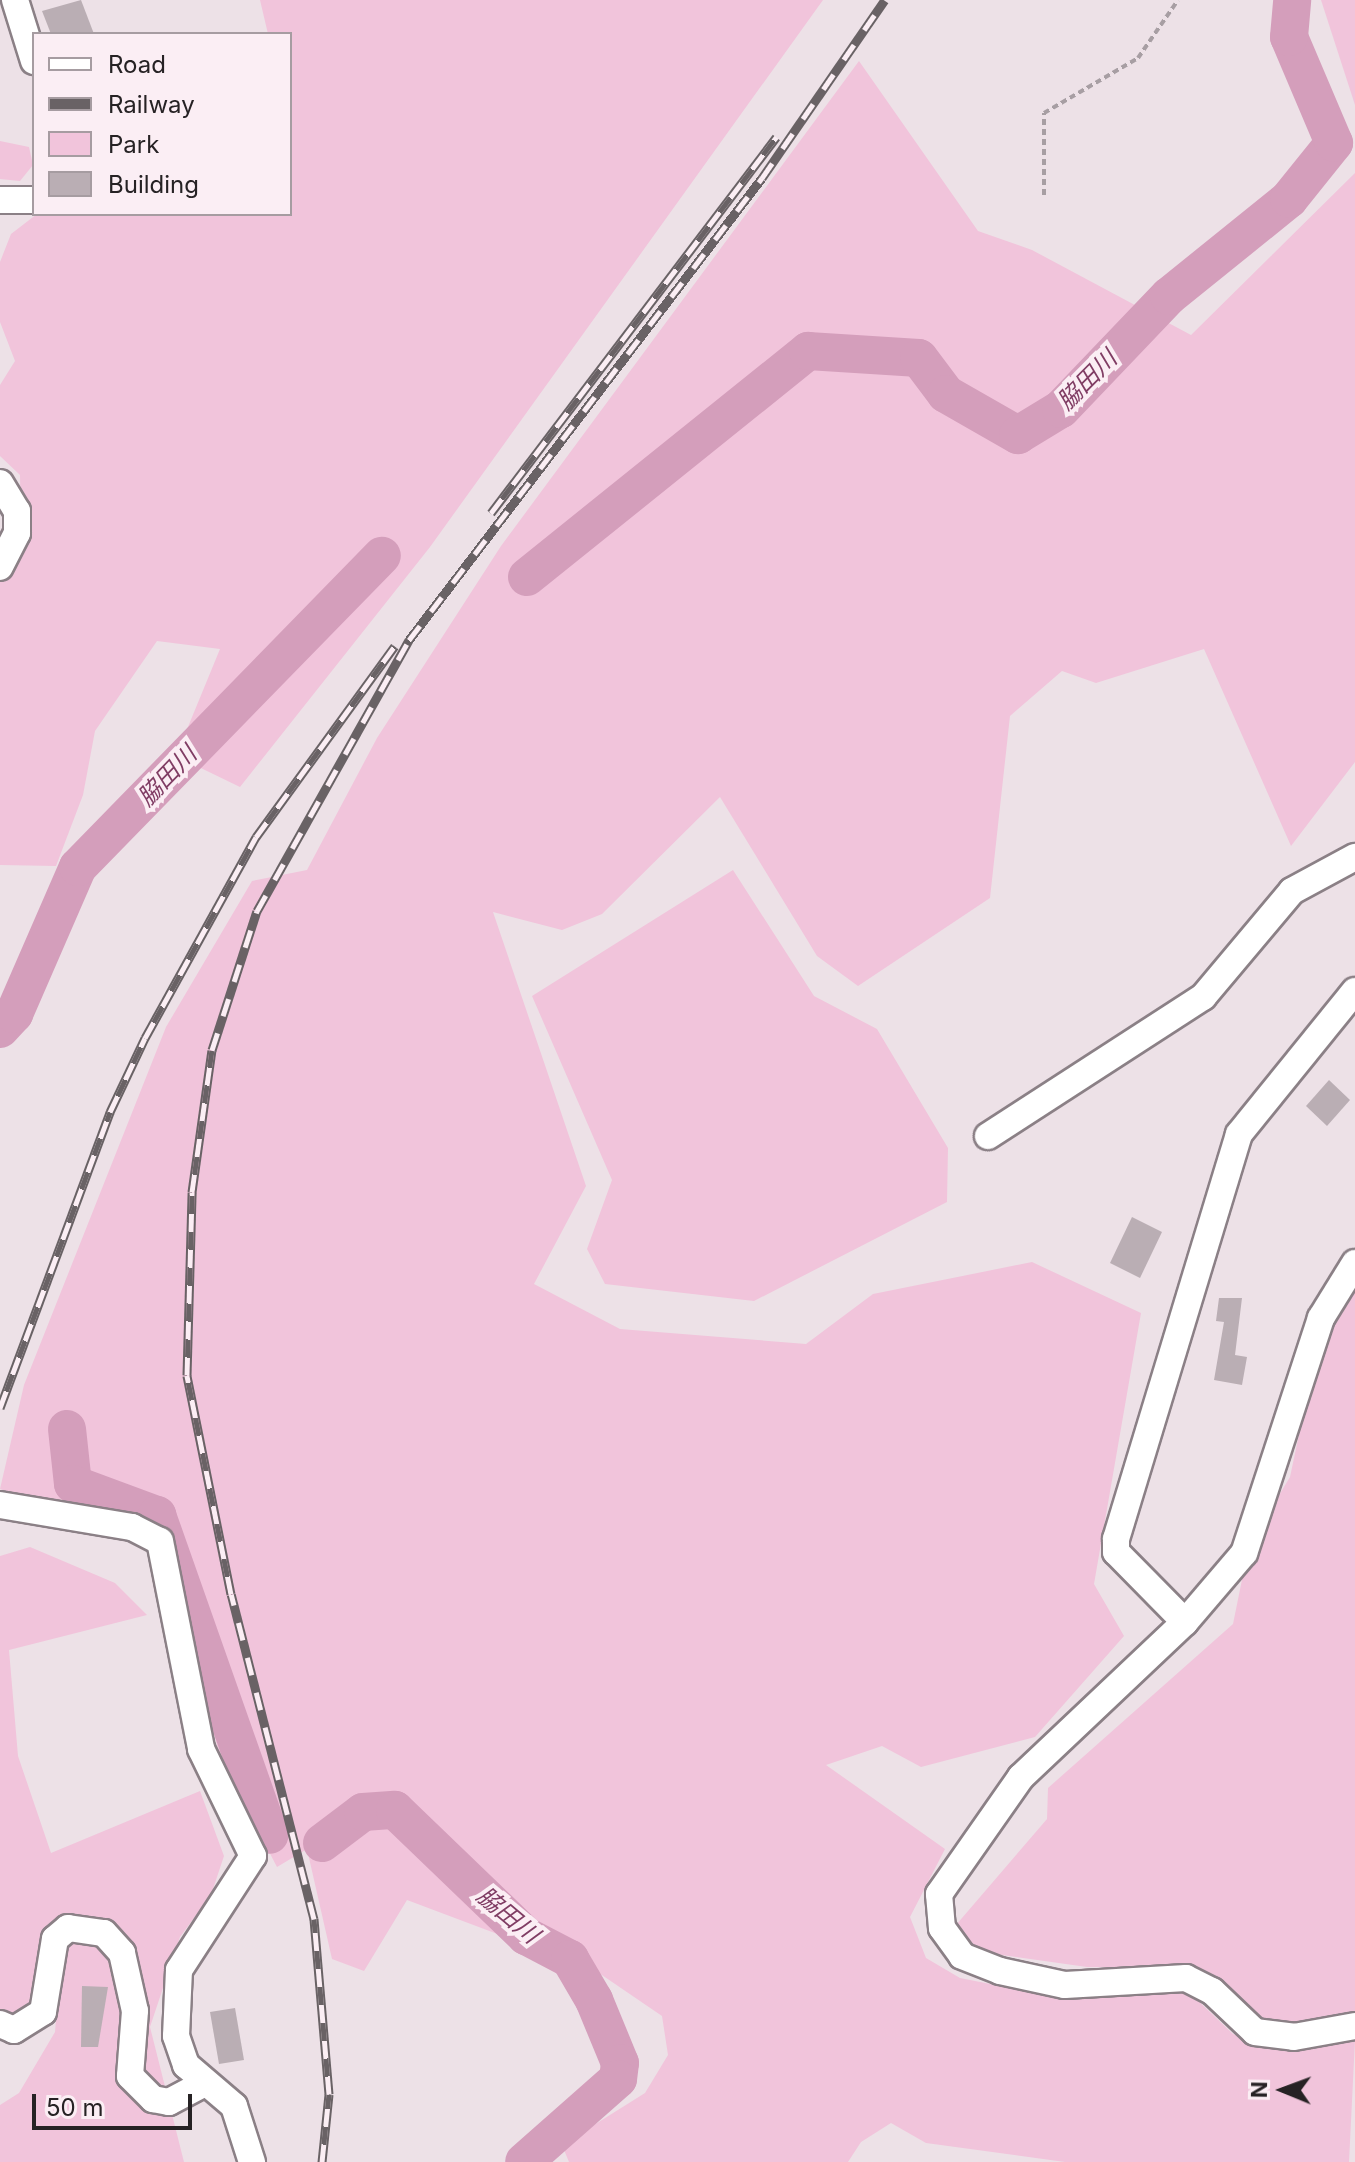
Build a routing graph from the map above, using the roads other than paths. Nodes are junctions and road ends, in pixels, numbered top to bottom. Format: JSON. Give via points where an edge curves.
{"nodes":[{"id":1,"x":15,"y":0,"type":"edge"},
{"id":2,"x":32,"y":55,"type":"edge"},
{"id":3,"x":0,"y":200,"type":"edge"},
{"id":4,"x":32,"y":200,"type":"edge"},
{"id":5,"x":0,"y":483,"type":"edge"},
{"id":6,"x":0,"y":567,"type":"edge"},
{"id":7,"x":1355,"y":857,"type":"edge"},
{"id":8,"x":1355,"y":991,"type":"edge"},
{"id":9,"x":988,"y":1136,"type":"dead end"},
{"id":10,"x":1355,"y":1263,"type":"edge"},
{"id":11,"x":0,"y":1505,"type":"edge"},
{"id":12,"x":1185,"y":1622,"type":"junction"},
{"id":13,"x":0,"y":2024,"type":"edge"},
{"id":14,"x":1355,"y":2026,"type":"edge"},
{"id":15,"x":204,"y":2083,"type":"junction"},
{"id":16,"x":252,"y":2162,"type":"edge"}],
"edges":[{"from":1,"to":2,"type":"street"},
{"from":3,"to":4,"type":"street"},
{"from":5,"to":6,"type":"street","via":[[17,511],[17,533]]},
{"from":7,"to":9,"type":"street","via":[[1292,891],[1203,997]]},
{"from":8,"to":12,"type":"street","via":[[1239,1134],[1116,1539],[1116,1552]]},
{"from":10,"to":12,"type":"street","via":[[1321,1318],[1250,1542]]},
{"from":11,"to":15,"type":"street","via":[[132,1527],[160,1541],[201,1749],[253,1856],[179,1970],[176,2036],[186,2065]]},
{"from":12,"to":14,"type":"street","via":[[1021,1777],[945,1882],[942,1928],[962,1956],[1040,1983],[1186,1978],[1212,1991],[1255,2032],[1294,2037]]},
{"from":13,"to":15,"type":"street","via":[[14,2030],[43,2012],[55,1939],[68,1928],[104,1933],[122,1953],[135,2011],[130,2076],[153,2099],[169,2102]]},
{"from":15,"to":16,"type":"street","via":[[234,2106]]}]}
